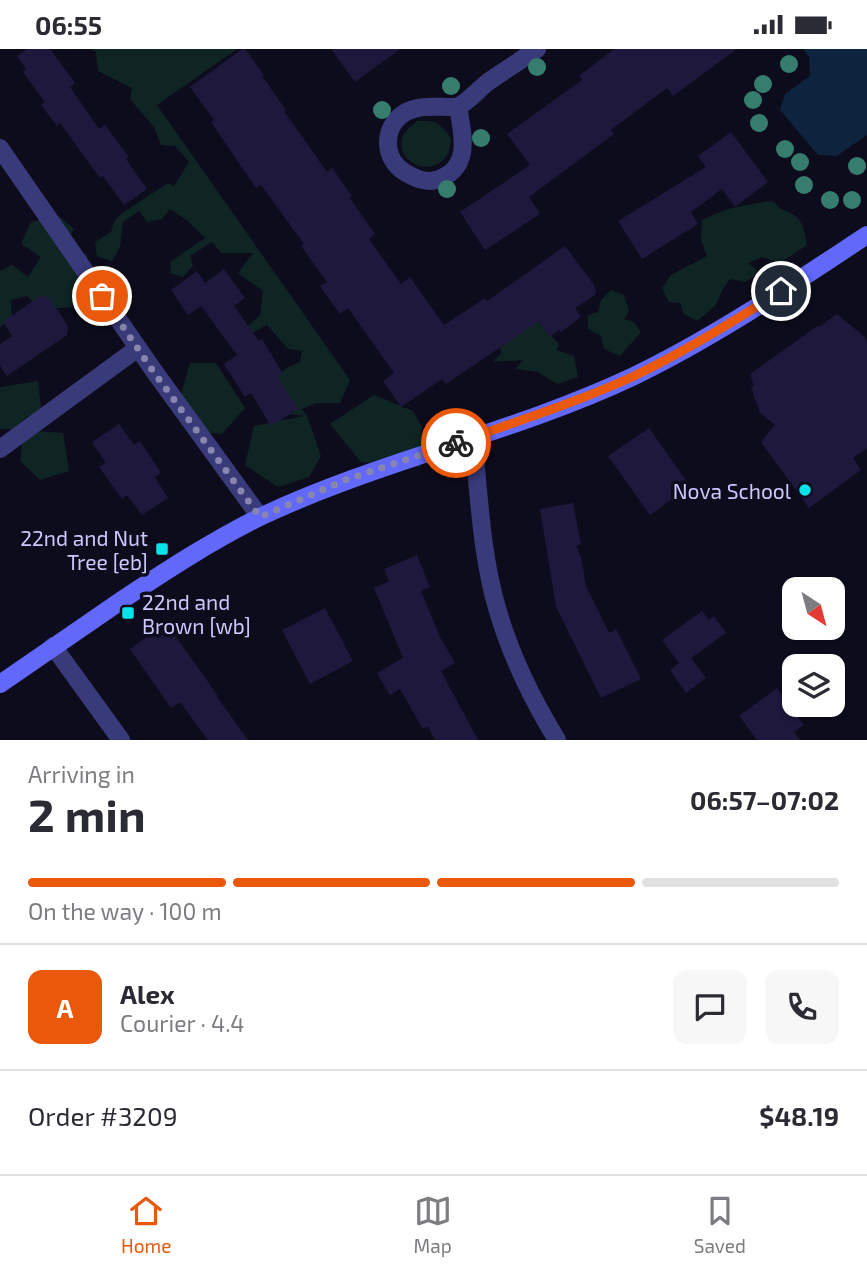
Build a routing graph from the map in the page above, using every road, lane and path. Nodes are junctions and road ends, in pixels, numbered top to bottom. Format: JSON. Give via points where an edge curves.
{"nodes":[{"id":1,"x":537,"y":49,"type":"edge"},
{"id":2,"x":458,"y":107,"type":"junction"},
{"id":3,"x":0,"y":148,"type":"edge"},
{"id":4,"x":867,"y":235,"type":"edge"},
{"id":5,"x":138,"y":348,"type":"junction"},
{"id":6,"x":473,"y":437,"type":"junction"},
{"id":7,"x":0,"y":449,"type":"edge"},
{"id":8,"x":260,"y":517,"type":"junction"},
{"id":9,"x":54,"y":646,"type":"junction"},
{"id":10,"x":0,"y":684,"type":"edge"},
{"id":11,"x":121,"y":740,"type":"edge"},
{"id":12,"x":557,"y":740,"type":"edge"}],
"edges":[{"from":1,"to":2,"type":"street"},
{"from":2,"to":2,"type":"street","via":[[464,144],[460,161],[449,175],[432,181],[417,179],[398,168],[388,150],[387,136],[396,120],[419,107]]},
{"from":3,"to":5,"type":"street"},
{"from":4,"to":6,"type":"street","via":[[669,358],[565,405]]},
{"from":5,"to":7,"type":"street"},
{"from":5,"to":8,"type":"street"},
{"from":6,"to":8,"type":"street","via":[[348,479]]},
{"from":6,"to":12,"type":"street","via":[[485,553],[497,607],[530,691]]},
{"from":8,"to":9,"type":"street","via":[[216,539]]},
{"from":9,"to":10,"type":"street"},
{"from":9,"to":11,"type":"street"}]}
